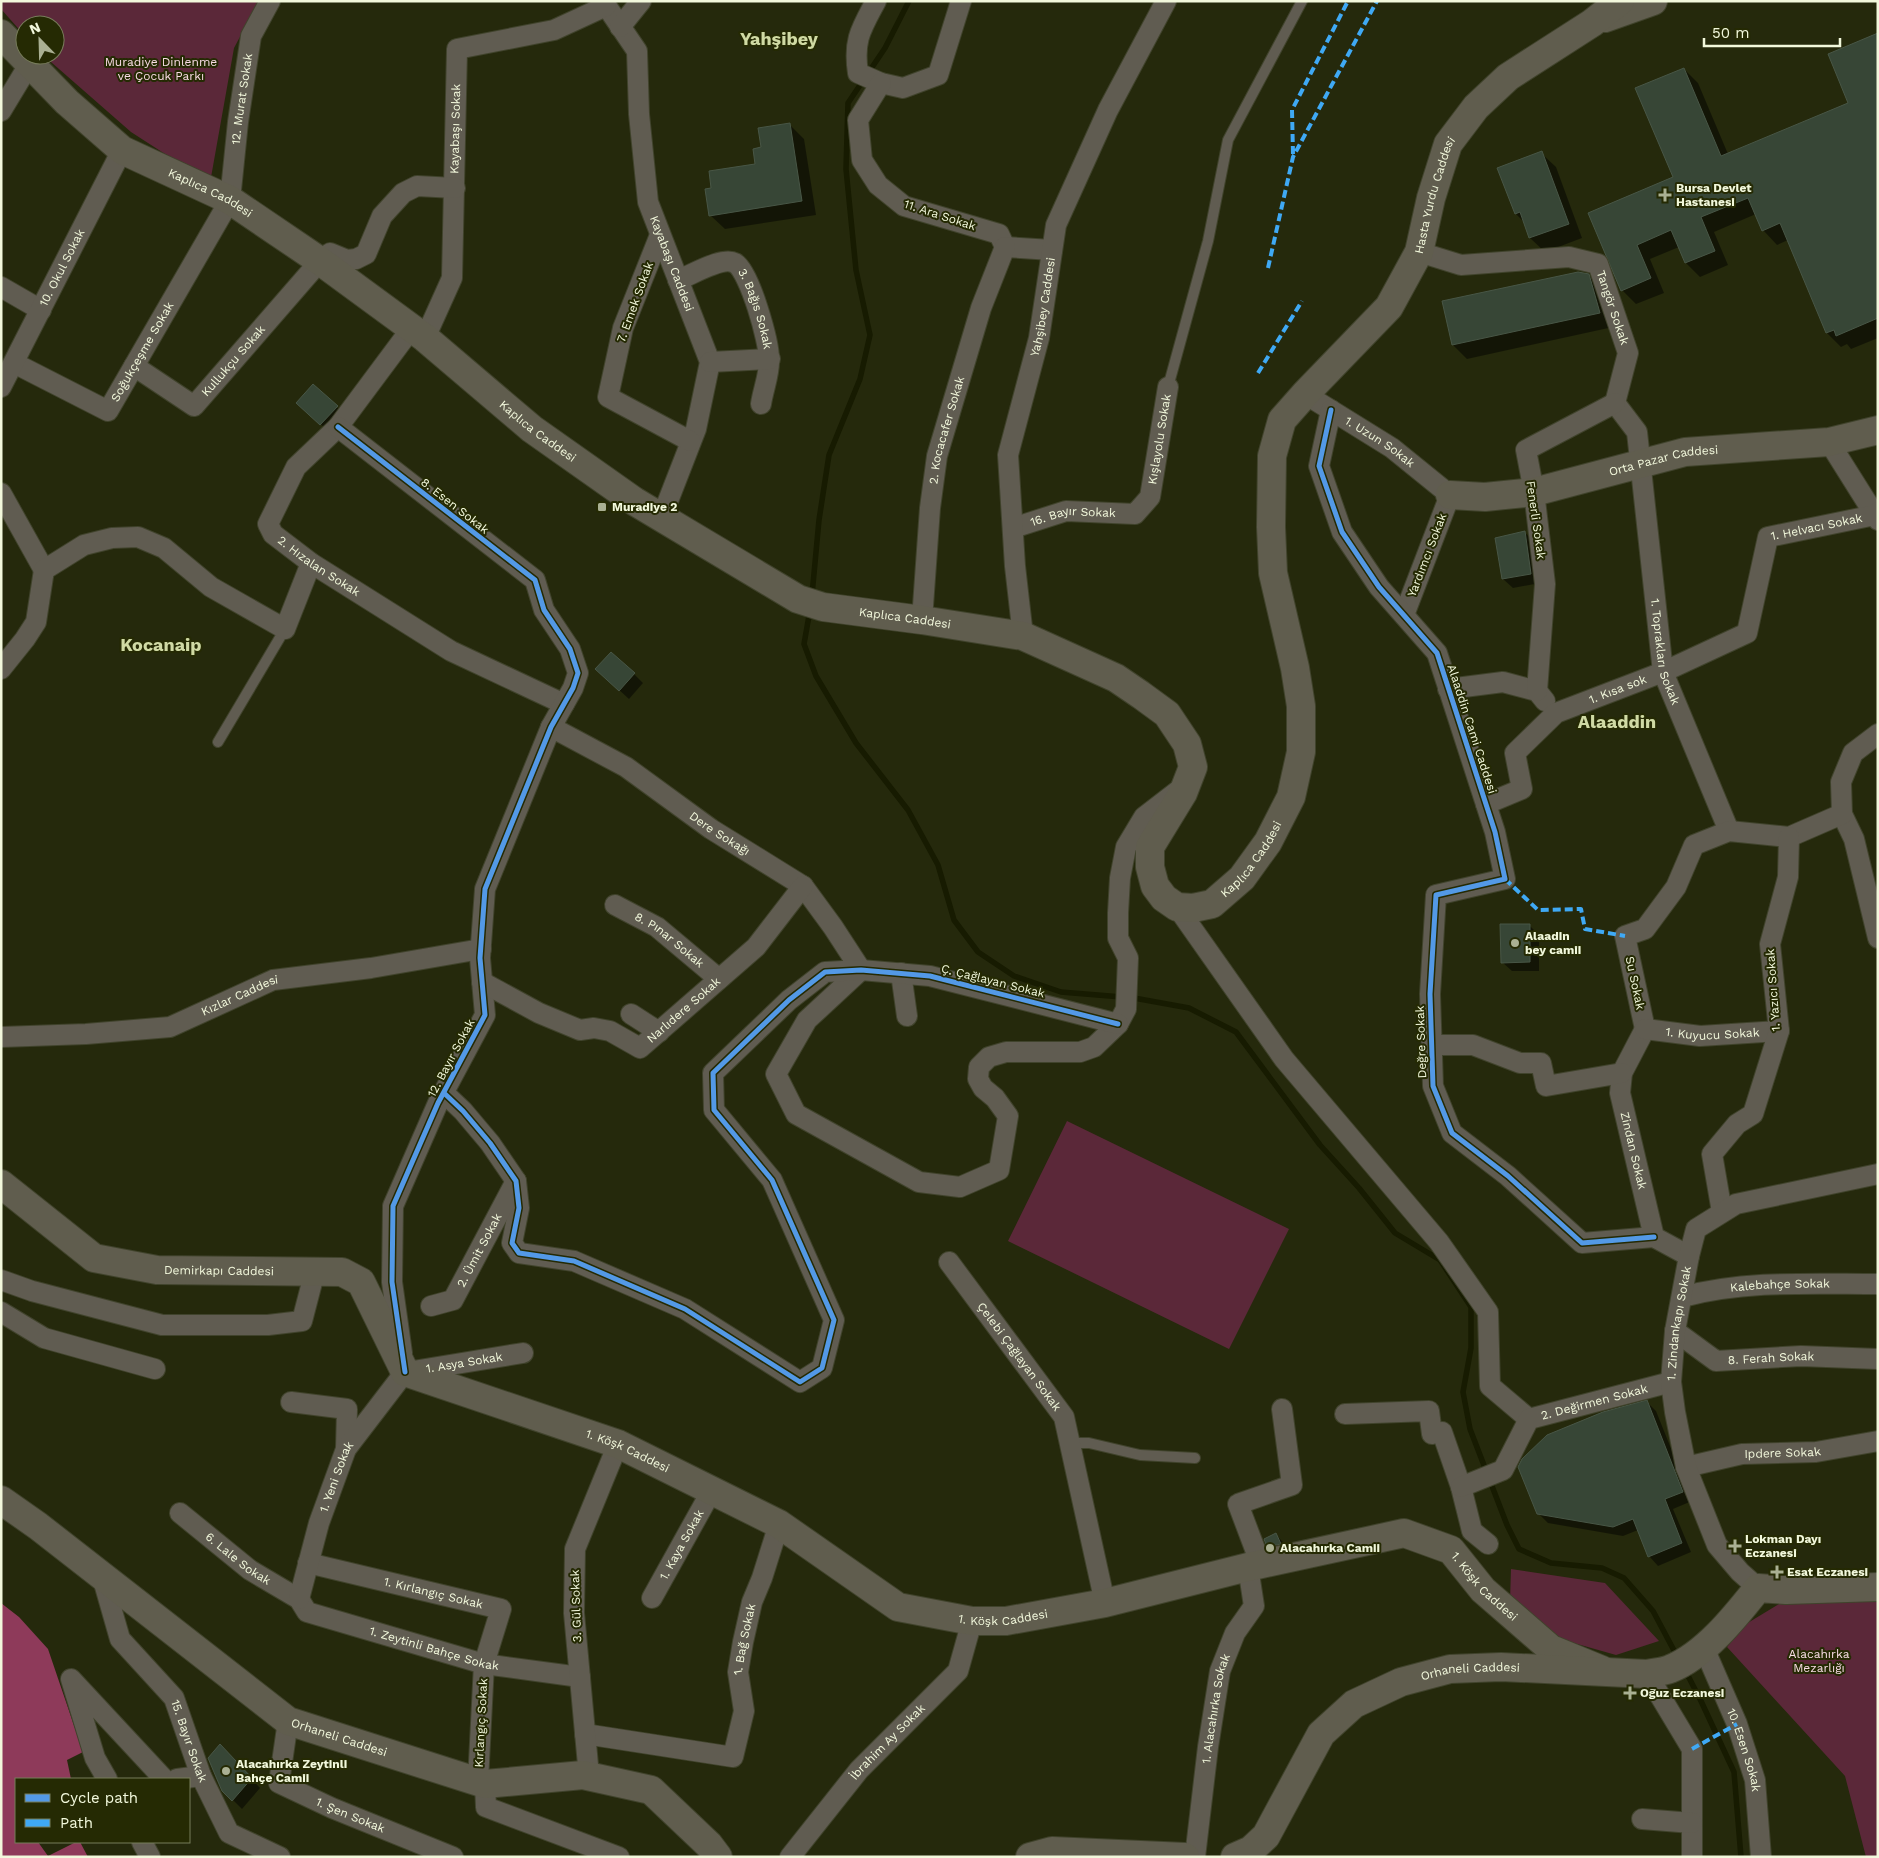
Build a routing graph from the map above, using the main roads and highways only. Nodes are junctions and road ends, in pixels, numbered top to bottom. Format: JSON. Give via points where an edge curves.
{"nodes":[{"id":1,"x":1620,"y":1,"type":"edge"},
{"id":2,"x":1653,"y":1,"type":"edge"},
{"id":3,"x":1592,"y":23,"type":"junction"},
{"id":4,"x":1,"y":34,"type":"edge"},
{"id":5,"x":1305,"y":394,"type":"joint"},
{"id":6,"x":1878,"y":430,"type":"edge"},
{"id":7,"x":1450,"y":495,"type":"road end"},
{"id":8,"x":1,"y":1184,"type":"edge"},
{"id":9,"x":405,"y":1372,"type":"joint"},
{"id":10,"x":1,"y":1500,"type":"edge"},
{"id":11,"x":1878,"y":1587,"type":"edge"},
{"id":12,"x":1602,"y":1670,"type":"junction"},
{"id":13,"x":718,"y":1857,"type":"edge"},
{"id":14,"x":1030,"y":1857,"type":"edge"},
{"id":15,"x":1185,"y":1857,"type":"edge"},
{"id":16,"x":1235,"y":1857,"type":"edge"}],
"edges":[{"from":1,"to":3,"type":"main road","name":"Hasta Yurdu Caddesi"},
{"from":2,"to":3,"type":"main road","name":"Hasta Yurdu Caddesi"},
{"from":3,"to":5,"type":"main road","name":"Hasta Yurdu Caddesi","via":[[1508,77],[1476,107],[1448,144],[1419,252],[1389,307]]},
{"from":4,"to":5,"type":"main road","name":"Kaplıca Caddesi","via":[[67,102],[122,150],[230,200],[320,261],[418,334],[532,429],[661,519],[772,584],[798,599],[823,607],[1023,636],[1116,678],[1166,714],[1187,744],[1193,767],[1184,793],[1150,847],[1150,867],[1155,886],[1177,907],[1212,904],[1242,878],[1268,842],[1291,797],[1301,752],[1301,706],[1273,573],[1272,456],[1282,420]]},
{"from":6,"to":7,"type":"main road","name":"Orta Pazar Caddesi","via":[[1829,442],[1685,452],[1534,492],[1485,498]]},
{"from":8,"to":9,"type":"main road","name":"Demirkapı Caddesi","via":[[94,1258],[157,1270],[342,1272],[361,1282]]},
{"from":9,"to":12,"type":"main road","name":"1. Köşk Caddesi","via":[[618,1444],[779,1524],[898,1606],[972,1621],[1006,1621],[1106,1603],[1404,1533],[1451,1550],[1483,1590],[1551,1649]]},
{"from":10,"to":13,"type":"main road","name":"Orhaneli Caddesi","via":[[288,1721],[482,1783],[583,1775],[651,1790]]},
{"from":11,"to":12,"type":"main road","name":"Orhaneli Caddesi","via":[[1758,1588],[1704,1648],[1659,1671]]},
{"from":12,"to":16,"type":"main road","name":"Orhaneli Caddesi","via":[[1501,1667],[1450,1670],[1401,1682],[1354,1704],[1321,1734],[1266,1836],[1251,1850]]},
{"from":14,"to":15,"type":"main road","via":[[1052,1851]]}]}
